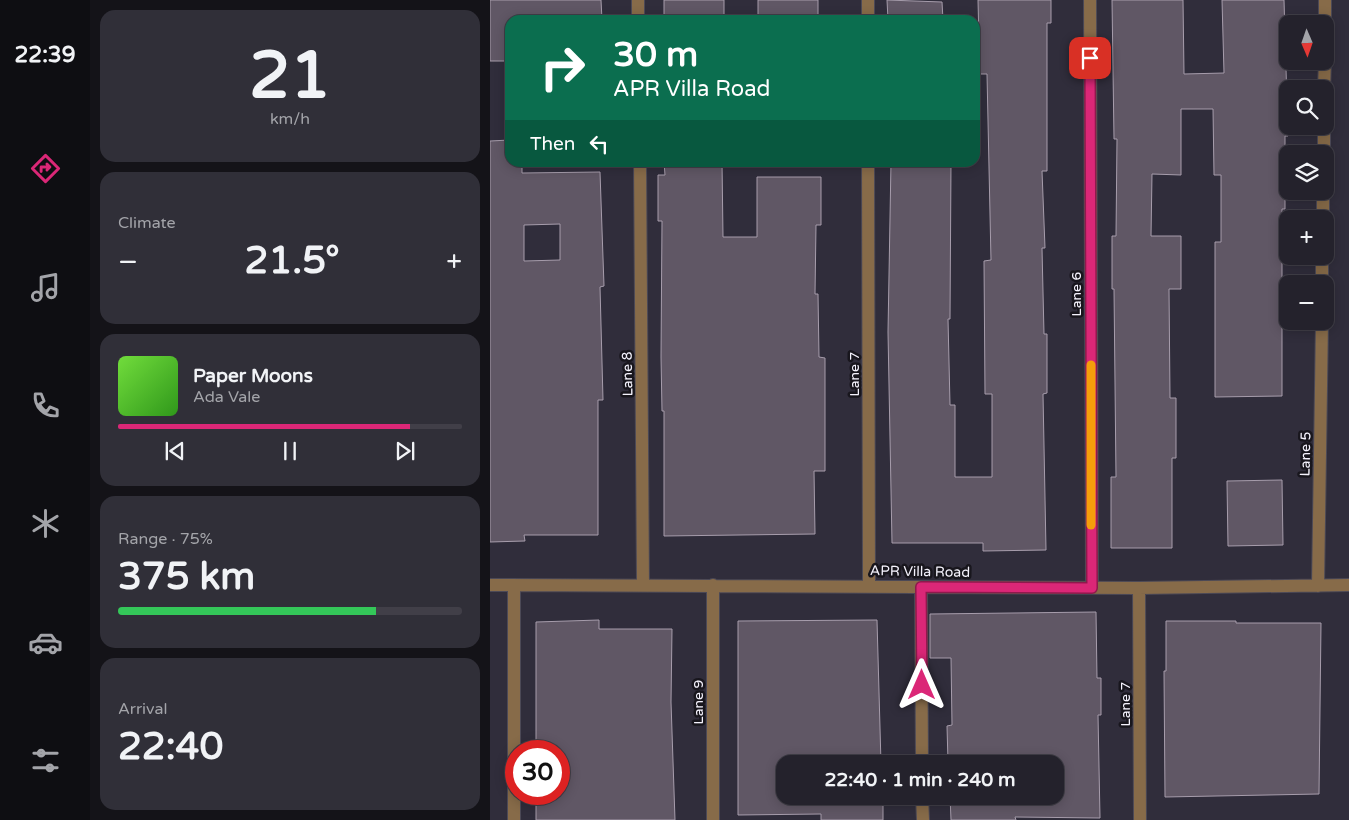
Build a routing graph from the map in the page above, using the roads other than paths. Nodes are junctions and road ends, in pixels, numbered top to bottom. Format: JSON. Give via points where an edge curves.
{"nodes":[{"id":1,"x":638,"y":0,"type":"edge"},
{"id":2,"x":868,"y":0,"type":"edge"},
{"id":3,"x":1090,"y":0,"type":"edge"},
{"id":4,"x":1325,"y":0,"type":"edge"},
{"id":5,"x":638,"y":15,"type":"edge"},
{"id":6,"x":868,"y":15,"type":"edge"},
{"id":7,"x":1325,"y":15,"type":"edge"},
{"id":8,"x":640,"y":167,"type":"edge"},
{"id":9,"x":868,"y":167,"type":"edge"},
{"id":10,"x":1322,"y":330,"type":"edge"},
{"id":11,"x":490,"y":585,"type":"edge"},
{"id":12,"x":514,"y":585,"type":"junction"},
{"id":13,"x":643,"y":585,"type":"junction"},
{"id":14,"x":713,"y":585,"type":"junction"},
{"id":15,"x":1349,"y":585,"type":"edge"},
{"id":16,"x":869,"y":586,"type":"junction"},
{"id":17,"x":1318,"y":586,"type":"junction"},
{"id":18,"x":921,"y":587,"type":"junction"},
{"id":19,"x":1092,"y":588,"type":"junction"},
{"id":20,"x":1139,"y":588,"type":"junction"},
{"id":21,"x":922,"y":755,"type":"edge"},
{"id":22,"x":922,"y":805,"type":"edge"},
{"id":23,"x":514,"y":820,"type":"edge"},
{"id":24,"x":713,"y":820,"type":"edge"},
{"id":25,"x":922,"y":820,"type":"edge"},
{"id":26,"x":1140,"y":820,"type":"edge"}],
"edges":[{"from":1,"to":5,"type":"street"},
{"from":2,"to":6,"type":"street"},
{"from":3,"to":19,"type":"street","name":"Lane 6"},
{"from":4,"to":7,"type":"street"},
{"from":8,"to":13,"type":"street","name":"Lane 8"},
{"from":9,"to":16,"type":"street","name":"Lane 7"},
{"from":10,"to":17,"type":"street","name":"Lane 5"},
{"from":11,"to":12,"type":"street","name":"APR Villa Road"},
{"from":12,"to":13,"type":"street","name":"APR Villa Road"},
{"from":12,"to":23,"type":"street"},
{"from":13,"to":14,"type":"street","name":"APR Villa Road"},
{"from":14,"to":16,"type":"street","name":"APR Villa Road"},
{"from":14,"to":24,"type":"street","name":"Lane 9"},
{"from":15,"to":17,"type":"street","name":"APR Villa Road"},
{"from":16,"to":18,"type":"street","name":"APR Villa Road"},
{"from":17,"to":20,"type":"street","name":"APR Villa Road"},
{"from":18,"to":19,"type":"street","name":"APR Villa Road"},
{"from":18,"to":21,"type":"street"},
{"from":19,"to":20,"type":"street","name":"APR Villa Road"},
{"from":20,"to":26,"type":"street","name":"Lane 7"},
{"from":22,"to":25,"type":"street"}]}
